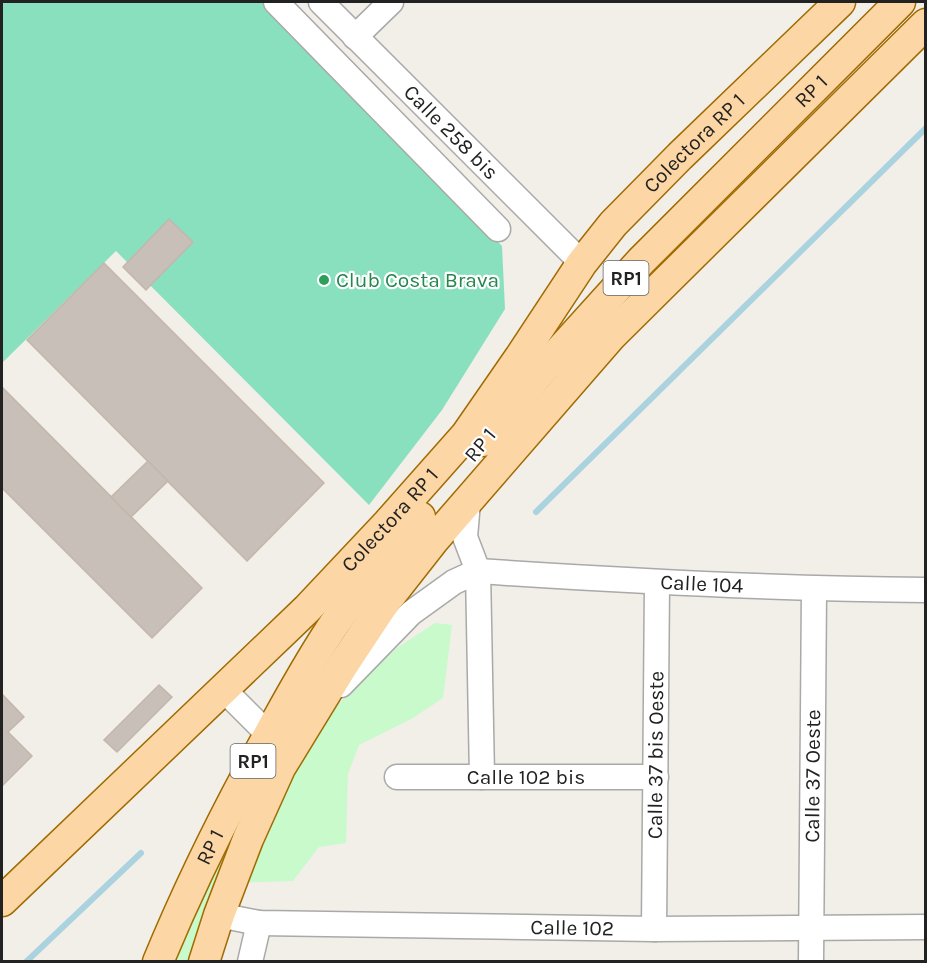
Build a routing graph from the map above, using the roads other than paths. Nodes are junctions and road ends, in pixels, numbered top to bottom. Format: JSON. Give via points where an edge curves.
{"nodes":[{"id":1,"x":276,"y":2,"type":"edge"},
{"id":2,"x":321,"y":2,"type":"edge"},
{"id":3,"x":391,"y":2,"type":"edge"},
{"id":4,"x":840,"y":2,"type":"edge"},
{"id":5,"x":900,"y":2,"type":"edge"},
{"id":6,"x":926,"y":24,"type":"edge"},
{"id":7,"x":355,"y":37,"type":"junction"},
{"id":8,"x":498,"y":229,"type":"dead end"},
{"id":9,"x":582,"y":263,"type":"junction"},
{"id":10,"x":468,"y":502,"type":"junction"},
{"id":11,"x":478,"y":571,"type":"junction"},
{"id":12,"x":657,"y":582,"type":"junction"},
{"id":13,"x":814,"y":590,"type":"junction"},
{"id":14,"x":926,"y":591,"type":"edge"},
{"id":15,"x":223,"y":689,"type":"junction"},
{"id":16,"x":290,"y":734,"type":"junction"},
{"id":17,"x":397,"y":777,"type":"dead end"},
{"id":18,"x":482,"y":777,"type":"junction"},
{"id":19,"x":656,"y":777,"type":"junction"},
{"id":20,"x":2,"y":901,"type":"edge"},
{"id":21,"x":219,"y":915,"type":"junction"},
{"id":22,"x":259,"y":923,"type":"junction"},
{"id":23,"x":926,"y":927,"type":"edge"},
{"id":24,"x":812,"y":928,"type":"junction"},
{"id":25,"x":654,"y":929,"type":"junction"},
{"id":26,"x":158,"y":962,"type":"edge"},
{"id":27,"x":204,"y":962,"type":"edge"},
{"id":28,"x":250,"y":962,"type":"edge"},
{"id":29,"x":811,"y":962,"type":"edge"}],
"edges":[{"from":1,"to":8,"type":"street"},
{"from":2,"to":7,"type":"street","name":"Calle 258 bis"},
{"from":3,"to":7,"type":"street"},
{"from":4,"to":9,"type":"main road","name":"Colectora RP 1","via":[[680,156]]},
{"from":5,"to":16,"type":"main road","name":"RP 1","number":"RP1","via":[[649,253],[537,376],[338,619],[311,661]]},
{"from":6,"to":10,"type":"main road","name":"RP 1","number":"RP1","via":[[612,335]]},
{"from":7,"to":9,"type":"street","name":"Calle 258 bis"},
{"from":9,"to":15,"type":"main road","name":"Colectora RP 1","via":[[466,435],[315,600]]},
{"from":10,"to":11,"type":"street","via":[[465,537]]},
{"from":10,"to":16,"type":"main road","name":"RP 1","number":"RP1","via":[[382,606]]},
{"from":11,"to":12,"type":"street","name":"Calle 104"},
{"from":11,"to":16,"type":"street","name":"Calle 104","via":[[454,582],[411,613]]},
{"from":11,"to":18,"type":"street"},
{"from":12,"to":13,"type":"street","name":"Calle 104"},
{"from":12,"to":19,"type":"street","name":"Calle 37 bis Oeste"},
{"from":13,"to":14,"type":"street","name":"Calle 104"},
{"from":13,"to":24,"type":"street","name":"Calle 37 Oeste"},
{"from":15,"to":16,"type":"street"},
{"from":15,"to":20,"type":"main road","name":"Colectora RP 1"},
{"from":16,"to":21,"type":"main road","name":"RP 1","number":"RP1","via":[[280,768]]},
{"from":16,"to":26,"type":"main road","name":"RP 1","number":"RP1","via":[[239,786]]},
{"from":17,"to":18,"type":"street","name":"Calle 102 bis"},
{"from":18,"to":19,"type":"street","name":"Calle 102 bis"},
{"from":19,"to":25,"type":"street","name":"Calle 37 bis Oeste"},
{"from":21,"to":22,"type":"street","name":"Calle 102"},
{"from":21,"to":27,"type":"main road","name":"RP 1","number":"RP1"},
{"from":22,"to":25,"type":"street","name":"Calle 102"},
{"from":22,"to":28,"type":"street"},
{"from":23,"to":24,"type":"street","name":"Calle 102"},
{"from":24,"to":25,"type":"street","name":"Calle 102"},
{"from":24,"to":29,"type":"street","name":"Calle 37 Oeste"}]}
